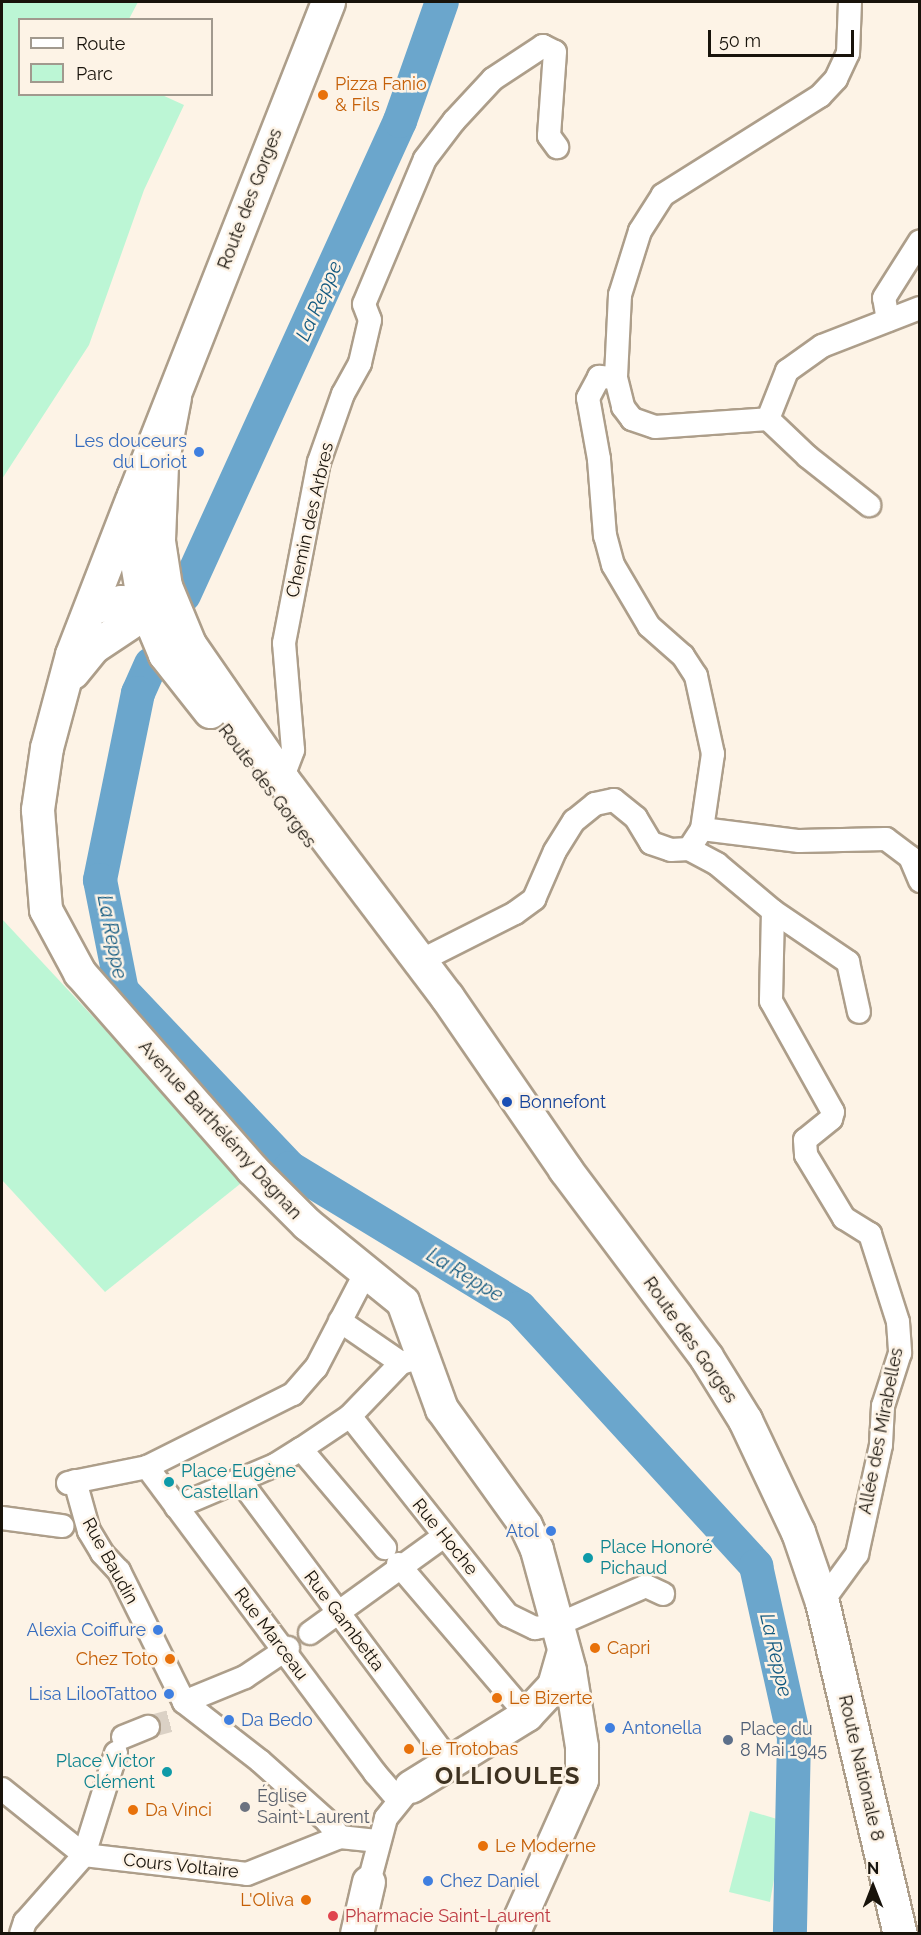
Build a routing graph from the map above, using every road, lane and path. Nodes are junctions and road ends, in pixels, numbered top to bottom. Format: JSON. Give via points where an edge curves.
{"nodes":[{"id":1,"x":328,"y":2,"type":"edge"},
{"id":2,"x":850,"y":2,"type":"edge"},
{"id":3,"x":557,"y":147,"type":"dead end"},
{"id":4,"x":920,"y":242,"type":"edge"},
{"id":5,"x":920,"y":308,"type":"edge"},
{"id":6,"x":888,"y":320,"type":"junction"},
{"id":7,"x":616,"y":378,"type":"junction"},
{"id":8,"x":174,"y":397,"type":"junction"},
{"id":9,"x":768,"y":419,"type":"junction"},
{"id":10,"x":134,"y":495,"type":"junction"},
{"id":11,"x":869,"y":505,"type":"dead end"},
{"id":12,"x":152,"y":602,"type":"junction"},
{"id":13,"x":91,"y":608,"type":"junction"},
{"id":14,"x":111,"y":636,"type":"junction"},
{"id":15,"x":165,"y":654,"type":"junction"},
{"id":16,"x":63,"y":689,"type":"junction"},
{"id":17,"x":282,"y":779,"type":"junction"},
{"id":18,"x":702,"y":829,"type":"junction"},
{"id":19,"x":689,"y":849,"type":"junction"},
{"id":20,"x":920,"y":881,"type":"edge"},
{"id":21,"x":773,"y":911,"type":"junction"},
{"id":22,"x":420,"y":961,"type":"junction"},
{"id":23,"x":860,"y":1012,"type":"dead end"},
{"id":24,"x":537,"y":1130,"type":"junction"},
{"id":25,"x":367,"y":1270,"type":"junction"},
{"id":26,"x":340,"y":1321,"type":"junction"},
{"id":27,"x":412,"y":1360,"type":"junction"},
{"id":28,"x":215,"y":1408,"type":"dead end"},
{"id":29,"x":350,"y":1416,"type":"junction"},
{"id":30,"x":208,"y":1435,"type":"junction"},
{"id":31,"x":301,"y":1449,"type":"junction"},
{"id":32,"x":147,"y":1467,"type":"junction"},
{"id":33,"x":239,"y":1479,"type":"junction"},
{"id":34,"x":176,"y":1507,"type":"junction"},
{"id":35,"x":2,"y":1518,"type":"edge"},
{"id":36,"x":77,"y":1530,"type":"junction"},
{"id":37,"x":444,"y":1536,"type":"junction"},
{"id":38,"x":395,"y":1560,"type":"junction"},
{"id":39,"x":663,"y":1594,"type":"dead end"},
{"id":40,"x":822,"y":1602,"type":"junction"},
{"id":41,"x":337,"y":1613,"type":"junction"},
{"id":42,"x":310,"y":1633,"type":"dead end"},
{"id":43,"x":562,"y":1638,"type":"junction"},
{"id":44,"x":286,"y":1650,"type":"junction"},
{"id":45,"x":181,"y":1710,"type":"junction"},
{"id":46,"x":527,"y":1715,"type":"junction"},
{"id":47,"x":148,"y":1727,"type":"tunnel mouth"},
{"id":48,"x":581,"y":1738,"type":"junction"},
{"id":49,"x":450,"y":1761,"type":"junction"},
{"id":50,"x":2,"y":1790,"type":"edge"},
{"id":51,"x":404,"y":1793,"type":"junction"},
{"id":52,"x":340,"y":1837,"type":"junction"},
{"id":53,"x":379,"y":1841,"type":"junction"},
{"id":54,"x":84,"y":1855,"type":"junction"},
{"id":55,"x":369,"y":1882,"type":"joint"},
{"id":56,"x":21,"y":1934,"type":"edge"},
{"id":57,"x":357,"y":1934,"type":"edge"},
{"id":58,"x":513,"y":1934,"type":"edge"},
{"id":59,"x":900,"y":1934,"type":"edge"}],
"edges":[{"from":1,"to":8,"type":"main road","name":"Route des Gorges"},
{"from":2,"to":7,"type":"street","via":[[848,53],[836,79],[820,96],[663,195],[640,231],[620,295]]},
{"from":3,"to":17,"type":"street","name":"Chemin des Arbres","via":[[549,136],[555,52],[543,46],[494,79],[425,159],[364,304],[370,320],[360,363],[343,394],[319,462],[284,643],[293,750]]},
{"from":4,"to":6,"type":"street","via":[[884,298]]},
{"from":5,"to":6,"type":"street"},
{"from":6,"to":9,"type":"street","via":[[822,346],[787,371]]},
{"from":7,"to":9,"type":"street","via":[[623,407],[632,419],[655,427]]},
{"from":7,"to":18,"type":"street","via":[[599,377],[591,387],[589,415],[599,459],[605,536],[613,565],[649,626],[683,656],[696,676],[713,754]]},
{"from":8,"to":10,"type":"main road","name":"Route des Gorges"},
{"from":8,"to":12,"type":"main road","name":"Route des Gorges","via":[[161,465]]},
{"from":9,"to":11,"type":"street","via":[[808,457]]},
{"from":10,"to":12,"type":"main road","name":"Route des Gorges","via":[[133,540]]},
{"from":10,"to":13,"type":"main road","name":"Avenue Barthélémy Dagnan"},
{"from":12,"to":13,"type":"main road","via":[[121,602]]},
{"from":12,"to":14,"type":"main road"},
{"from":12,"to":15,"type":"main road","name":"Route des Gorges"},
{"from":12,"to":17,"type":"main road","name":"Route des Gorges","via":[[189,644]]},
{"from":13,"to":16,"type":"main road","name":"Avenue Barthélémy Dagnan"},
{"from":14,"to":15,"type":"main road"},
{"from":14,"to":16,"type":"main road","via":[[86,656]]},
{"from":15,"to":24,"type":"main road","name":"Route des Gorges","via":[[507,1101]]},
{"from":16,"to":25,"type":"main road","name":"Avenue Barthélémy Dagnan","via":[[38,810],[46,910],[61,943],[80,973],[252,1169],[306,1224]]},
{"from":17,"to":22,"type":"main road","name":"Route des Gorges"},
{"from":18,"to":19,"type":"street"},
{"from":18,"to":20,"type":"street","via":[[799,841],[886,839],[910,857]]},
{"from":19,"to":21,"type":"street","via":[[717,864]]},
{"from":19,"to":22,"type":"street","via":[[671,850],[651,843],[636,818],[614,800],[595,804],[574,821],[555,851],[534,898],[515,913]]},
{"from":21,"to":23,"type":"street","via":[[848,962]]},
{"from":21,"to":40,"type":"street","name":"Allée des Mirabelles","via":[[771,1000],[833,1112],[831,1119],[805,1140],[806,1155],[844,1218],[870,1234],[898,1322],[900,1353],[883,1406],[881,1445],[857,1554]]},
{"from":22,"to":24,"type":"main road","name":"Route des Gorges","via":[[516,1094]]},
{"from":24,"to":40,"type":"main road","name":"Route des Gorges","via":[[706,1357],[745,1420],[798,1532]]},
{"from":25,"to":26,"type":"street"},
{"from":25,"to":27,"type":"main road","name":"Avenue Barthélémy Dagnan","via":[[403,1302],[413,1320]]},
{"from":26,"to":27,"type":"street"},
{"from":26,"to":30,"type":"street","via":[[316,1368],[293,1394]]},
{"from":27,"to":29,"type":"street"},
{"from":27,"to":43,"type":"main road","name":"Avenue Barthélémy Dagnan","via":[[442,1409],[526,1526],[548,1580]]},
{"from":28,"to":30,"type":"street","via":[[217,1419]]},
{"from":29,"to":31,"type":"street"},
{"from":29,"to":37,"type":"street","name":"Rue Hoche"},
{"from":30,"to":32,"type":"street"},
{"from":31,"to":33,"type":"street"},
{"from":31,"to":38,"type":"street"},
{"from":32,"to":34,"type":"street","name":"Rue Marceau"},
{"from":32,"to":36,"type":"street","name":"Rue Baudin","via":[[71,1482]]},
{"from":33,"to":34,"type":"street"},
{"from":33,"to":41,"type":"street","name":"Rue Gambetta"},
{"from":34,"to":44,"type":"street","name":"Rue Marceau"},
{"from":35,"to":36,"type":"street"},
{"from":36,"to":45,"type":"street","name":"Rue Baudin","via":[[119,1570]]},
{"from":37,"to":38,"type":"street"},
{"from":37,"to":43,"type":"street","name":"Rue Hoche","via":[[508,1615]]},
{"from":38,"to":41,"type":"street"},
{"from":38,"to":46,"type":"street"},
{"from":39,"to":43,"type":"street","via":[[646,1586]]},
{"from":40,"to":59,"type":"main road","name":"Route Nationale 8"},
{"from":41,"to":42,"type":"street"},
{"from":41,"to":49,"type":"street","name":"Rue Gambetta"},
{"from":43,"to":46,"type":"main road","via":[[554,1686]]},
{"from":43,"to":48,"type":"main road","name":"Avenue Barthélémy Dagnan"},
{"from":44,"to":45,"type":"street","via":[[245,1677]]},
{"from":44,"to":51,"type":"street","name":"Rue Marceau"},
{"from":45,"to":52,"type":"street","via":[[260,1761]]},
{"from":46,"to":48,"type":"main road","via":[[562,1719]]},
{"from":46,"to":49,"type":"main road"},
{"from":47,"to":54,"type":"street","via":[[120,1745]]},
{"from":48,"to":58,"type":"main road","name":"Avenue Barthélémy Dagnan","via":[[582,1780],[576,1800]]},
{"from":49,"to":51,"type":"main road"},
{"from":50,"to":54,"type":"street"},
{"from":51,"to":53,"type":"street"},
{"from":52,"to":53,"type":"street","name":"Cours Voltaire"},
{"from":52,"to":54,"type":"street","name":"Cours Voltaire","via":[[247,1874]]},
{"from":53,"to":55,"type":"street"},
{"from":54,"to":56,"type":"street","via":[[25,1922]]},
{"from":55,"to":57,"type":"main road"}]}
